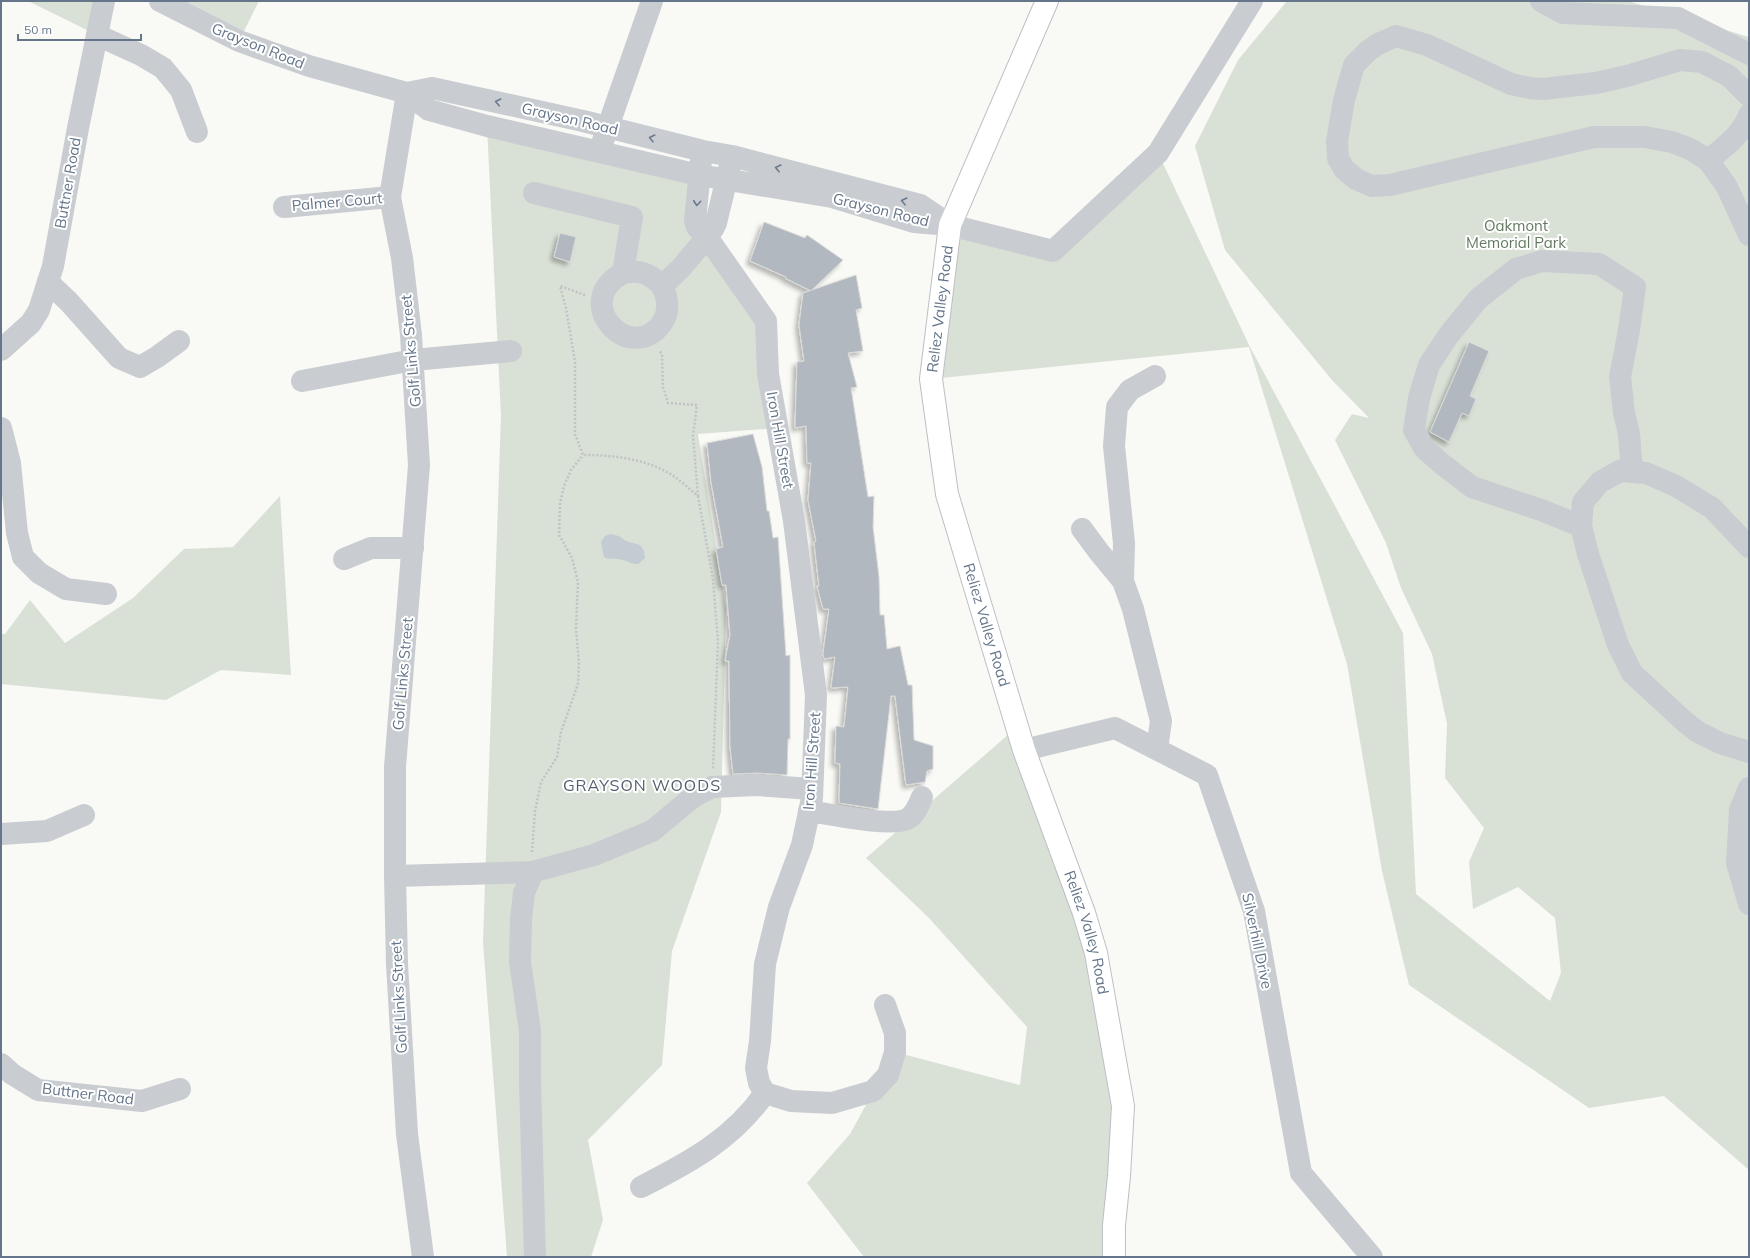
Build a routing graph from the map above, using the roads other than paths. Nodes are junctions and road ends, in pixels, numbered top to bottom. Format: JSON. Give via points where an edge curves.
{"nodes":[{"id":1,"x":104,"y":1,"type":"edge"},
{"id":2,"x":160,"y":1,"type":"edge"},
{"id":3,"x":652,"y":1,"type":"edge"},
{"id":4,"x":1047,"y":1,"type":"edge"},
{"id":5,"x":1252,"y":1,"type":"edge"},
{"id":6,"x":1541,"y":1,"type":"edge"},
{"id":7,"x":97,"y":35,"type":"junction"},
{"id":8,"x":1749,"y":54,"type":"edge"},
{"id":9,"x":406,"y":93,"type":"junction"},
{"id":10,"x":1749,"y":96,"type":"edge"},
{"id":11,"x":1749,"y":115,"type":"edge"},
{"id":12,"x":607,"y":127,"type":"junction"},
{"id":13,"x":197,"y":132,"type":"dead end"},
{"id":14,"x":600,"y":151,"type":"junction"},
{"id":15,"x":703,"y":151,"type":"junction"},
{"id":16,"x":732,"y":156,"type":"junction"},
{"id":17,"x":1708,"y":160,"type":"junction"},
{"id":18,"x":699,"y":175,"type":"junction"},
{"id":19,"x":726,"y":180,"type":"junction"},
{"id":20,"x":534,"y":194,"type":"dead end"},
{"id":21,"x":390,"y":197,"type":"junction"},
{"id":22,"x":284,"y":207,"type":"dead end"},
{"id":23,"x":950,"y":225,"type":"junction"},
{"id":24,"x":1749,"y":235,"type":"edge"},
{"id":25,"x":706,"y":237,"type":"junction"},
{"id":26,"x":623,"y":274,"type":"junction"},
{"id":27,"x":48,"y":282,"type":"junction"},
{"id":28,"x":662,"y":286,"type":"junction"},
{"id":29,"x":179,"y":341,"type":"dead end"},
{"id":30,"x":1,"y":350,"type":"edge"},
{"id":31,"x":511,"y":351,"type":"dead end"},
{"id":32,"x":413,"y":360,"type":"junction"},
{"id":33,"x":1155,"y":376,"type":"dead end"},
{"id":34,"x":302,"y":381,"type":"dead end"},
{"id":35,"x":1,"y":428,"type":"edge"},
{"id":36,"x":1632,"y":472,"type":"junction"},
{"id":37,"x":1580,"y":526,"type":"junction"},
{"id":38,"x":1082,"y":529,"type":"dead end"},
{"id":39,"x":1749,"y":547,"type":"edge"},
{"id":40,"x":413,"y":548,"type":"junction"},
{"id":41,"x":344,"y":559,"type":"dead end"},
{"id":42,"x":1123,"y":581,"type":"junction"},
{"id":43,"x":106,"y":594,"type":"dead end"},
{"id":44,"x":1157,"y":749,"type":"junction"},
{"id":45,"x":1024,"y":750,"type":"junction"},
{"id":46,"x":1749,"y":752,"type":"edge"},
{"id":47,"x":1749,"y":788,"type":"edge"},
{"id":48,"x":812,"y":789,"type":"junction"},
{"id":49,"x":922,"y":797,"type":"dead end"},
{"id":50,"x":809,"y":811,"type":"junction"},
{"id":51,"x":84,"y":816,"type":"dead end"},
{"id":52,"x":1,"y":834,"type":"edge"},
{"id":53,"x":533,"y":872,"type":"junction"},
{"id":54,"x":396,"y":876,"type":"junction"},
{"id":55,"x":1749,"y":904,"type":"edge"},
{"id":56,"x":885,"y":1005,"type":"dead end"},
{"id":57,"x":1,"y":1064,"type":"edge"},
{"id":58,"x":180,"y":1089,"type":"dead end"},
{"id":59,"x":765,"y":1093,"type":"junction"},
{"id":60,"x":641,"y":1187,"type":"dead end"},
{"id":61,"x":423,"y":1257,"type":"edge"},
{"id":62,"x":535,"y":1257,"type":"edge"},
{"id":63,"x":1114,"y":1257,"type":"edge"},
{"id":64,"x":1372,"y":1257,"type":"edge"}],
"edges":[{"from":1,"to":7,"type":"street","name":"Buttner Road"},
{"from":2,"to":9,"type":"street","name":"Grayson Road","via":[[239,41],[308,66]]},
{"from":3,"to":12,"type":"street"},
{"from":4,"to":23,"type":"main road","name":"Reliez Valley Road"},
{"from":5,"to":23,"type":"street","via":[[1158,152],[1053,251]]},
{"from":6,"to":8,"type":"street","via":[[1563,13],[1678,18]]},
{"from":7,"to":13,"type":"street","via":[[141,55],[162,68],[181,90]]},
{"from":7,"to":27,"type":"street","name":"Buttner Road"},
{"from":12,"to":9,"type":"street","name":"Grayson Road","one_way":true,"via":[[432,88]]},
{"from":9,"to":14,"type":"street","name":"Grayson Road","via":[[429,110],[487,126]]},
{"from":9,"to":21,"type":"street","name":"Golf Links Street"},
{"from":10,"to":17,"type":"street","via":[[1729,76],[1702,62],[1680,60],[1596,83],[1530,88],[1511,84],[1427,45],[1396,36],[1378,44],[1354,64],[1344,100],[1337,141],[1338,158],[1344,169],[1356,179],[1372,186],[1390,185],[1594,136],[1645,137],[1672,142]]},
{"from":11,"to":17,"type":"street","via":[[1745,124],[1722,150]]},
{"from":12,"to":14,"type":"street"},
{"from":15,"to":12,"type":"street","name":"Grayson Road","one_way":true},
{"from":14,"to":18,"type":"street","name":"Grayson Road"},
{"from":15,"to":16,"type":"street","name":"Grayson Road"},
{"from":15,"to":18,"type":"street","name":"Iron Hill Street"},
{"from":16,"to":19,"type":"street"},
{"from":23,"to":16,"type":"street","name":"Grayson Road","one_way":true,"via":[[920,205]]},
{"from":17,"to":24,"type":"street","via":[[1727,187]]},
{"from":18,"to":19,"type":"street","name":"Grayson Road"},
{"from":18,"to":25,"type":"street","name":"Iron Hill Street","one_way":true,"via":[[695,221]]},
{"from":19,"to":23,"type":"street","name":"Grayson Road","via":[[832,197],[914,222]]},
{"from":19,"to":25,"type":"street","via":[[716,223]]},
{"from":20,"to":26,"type":"street","via":[[632,217]]},
{"from":21,"to":22,"type":"street","name":"Palmer Court"},
{"from":21,"to":32,"type":"street","name":"Golf Links Street","via":[[402,258]]},
{"from":23,"to":45,"type":"main road","name":"Reliez Valley Road","via":[[931,379],[938,438],[947,494]]},
{"from":25,"to":28,"type":"street","via":[[681,268]]},
{"from":25,"to":48,"type":"street","name":"Iron Hill Street","via":[[766,321],[768,374],[794,520],[816,695]]},
{"from":26,"to":28,"type":"street","via":[[643,272]]},
{"from":26,"to":28,"type":"street","via":[[610,282],[602,300],[604,317],[608,324],[624,336],[634,338],[651,334],[658,328],[668,311],[666,293]]},
{"from":27,"to":29,"type":"street","via":[[119,358],[140,367]]},
{"from":27,"to":30,"type":"street","name":"Buttner Road","via":[[39,310],[31,323]]},
{"from":31,"to":32,"type":"street"},
{"from":32,"to":34,"type":"street"},
{"from":32,"to":40,"type":"street","name":"Golf Links Street","via":[[420,465]]},
{"from":33,"to":42,"type":"street","via":[[1130,390],[1117,406],[1114,446],[1124,543]]},
{"from":35,"to":43,"type":"street","via":[[10,463],[17,532],[23,557],[39,573],[66,589]]},
{"from":36,"to":37,"type":"street","via":[[1620,471],[1600,482],[1583,502]]},
{"from":36,"to":37,"type":"street","via":[[1620,376],[1635,287],[1599,264],[1542,260],[1516,269],[1478,299],[1448,336],[1429,365],[1419,398],[1414,430],[1424,448],[1472,487]]},
{"from":36,"to":39,"type":"street","via":[[1646,473],[1676,486],[1712,508]]},
{"from":37,"to":46,"type":"street","via":[[1618,645],[1632,673],[1698,732],[1720,743]]},
{"from":38,"to":42,"type":"street"},
{"from":40,"to":41,"type":"street","via":[[371,548]]},
{"from":40,"to":54,"type":"street","name":"Golf Links Street","via":[[395,767]]},
{"from":42,"to":44,"type":"street","via":[[1133,609],[1161,721]]},
{"from":44,"to":45,"type":"street","name":"Silverhill Drive","via":[[1115,728]]},
{"from":44,"to":64,"type":"street","name":"Silverhill Drive","via":[[1207,775],[1254,911],[1301,1172]]},
{"from":45,"to":63,"type":"main road","name":"Reliez Valley Road","via":[[1084,912],[1096,953],[1123,1106]]},
{"from":47,"to":55,"type":"street","via":[[1740,810],[1737,863]]},
{"from":48,"to":50,"type":"street","name":"Iron Hill Street"},
{"from":48,"to":53,"type":"street","via":[[756,785],[712,787],[693,797],[652,831],[594,855]]},
{"from":49,"to":50,"type":"street","via":[[916,810],[902,821],[887,822]]},
{"from":50,"to":59,"type":"street","name":"Iron Hill Street","via":[[802,845],[779,907],[765,964],[756,1068],[759,1083]]},
{"from":51,"to":52,"type":"street","via":[[47,831]]},
{"from":53,"to":54,"type":"street"},
{"from":53,"to":62,"type":"street","via":[[524,893],[520,962],[530,1031]]},
{"from":54,"to":61,"type":"street","name":"Golf Links Street","via":[[397,964],[407,1134]]},
{"from":56,"to":59,"type":"street","via":[[895,1033],[895,1052],[888,1075],[873,1091],[832,1103],[791,1101]]},
{"from":57,"to":58,"type":"street","name":"Buttner Road","via":[[38,1090],[142,1101]]},
{"from":59,"to":60,"type":"street","via":[[738,1126],[688,1163]]}]}
